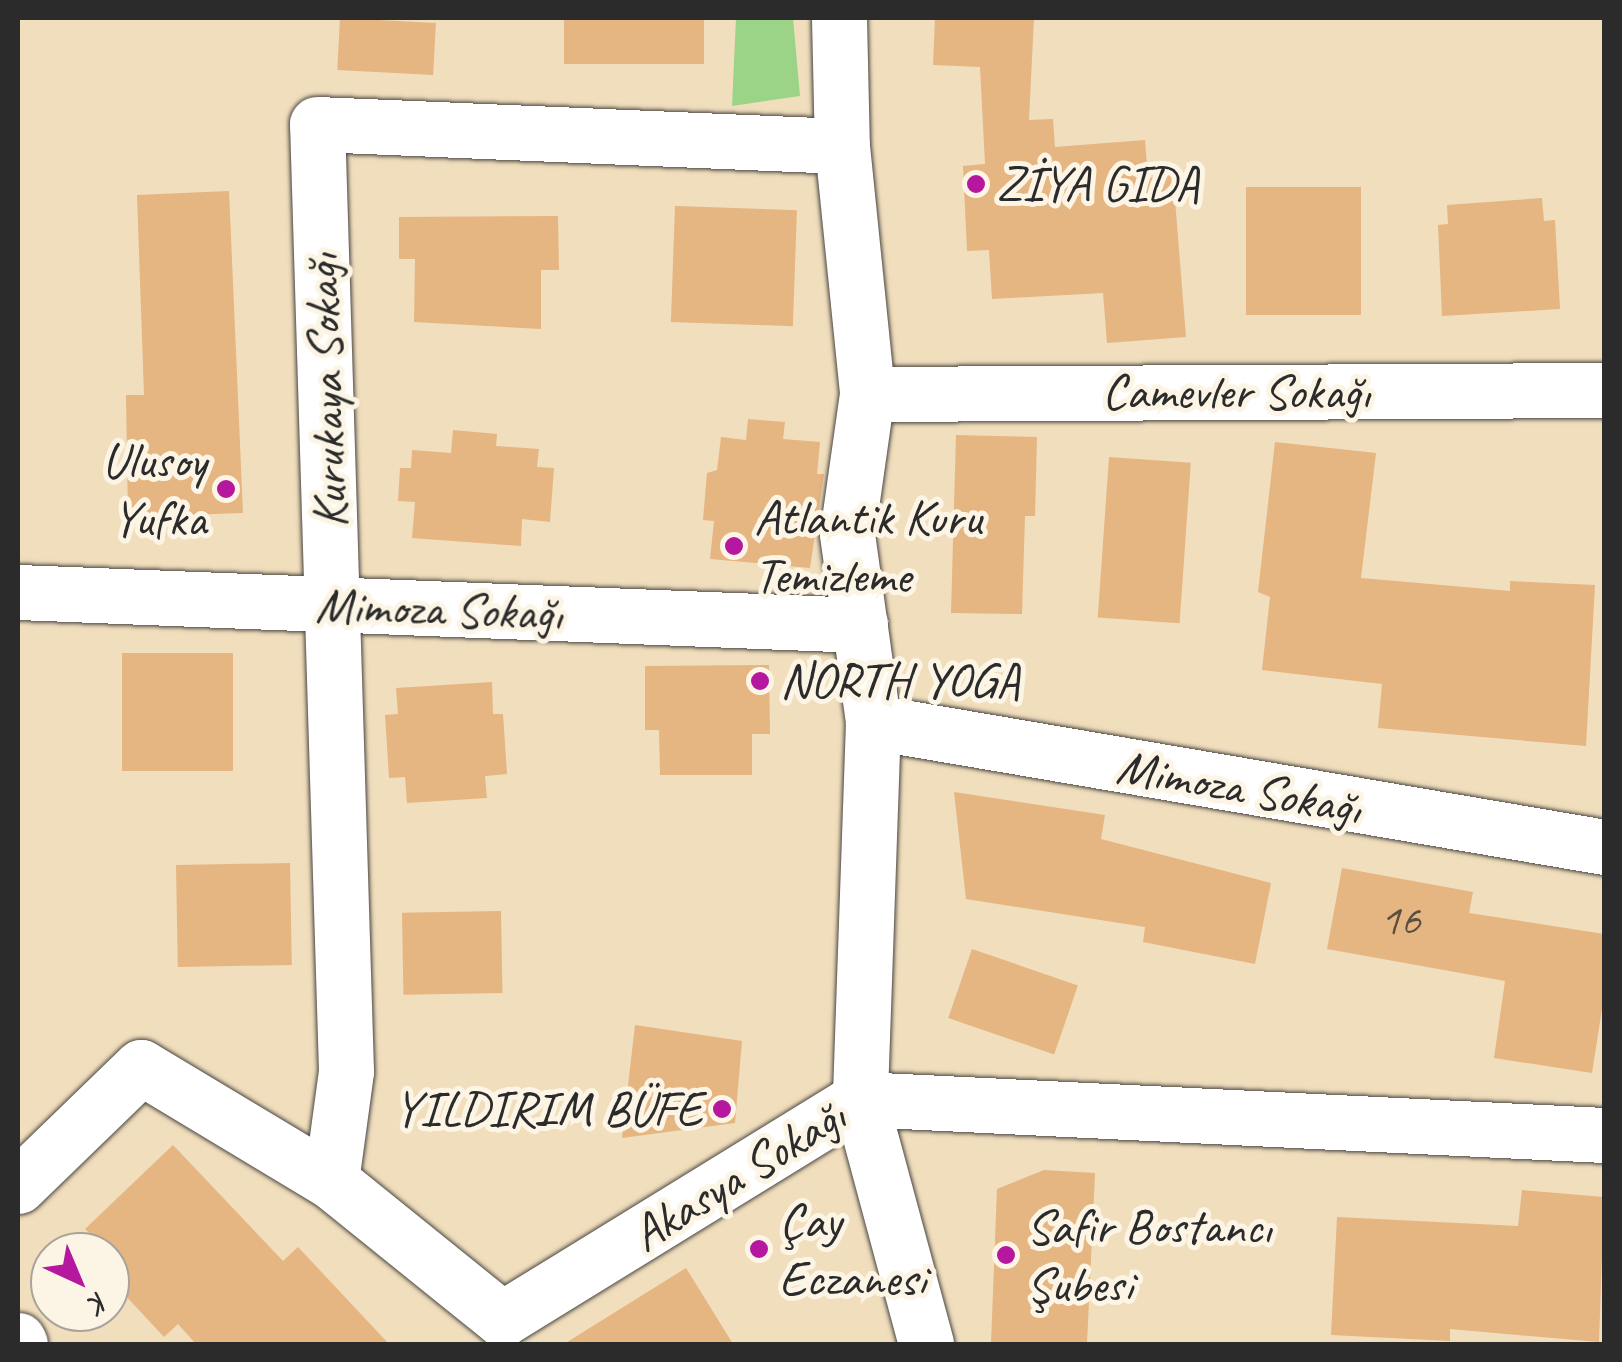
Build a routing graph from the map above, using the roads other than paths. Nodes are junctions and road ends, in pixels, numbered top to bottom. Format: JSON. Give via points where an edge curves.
{"nodes":[{"id":1,"x":839,"y":18,"type":"edge"},
{"id":2,"x":842,"y":146,"type":"junction"},
{"id":3,"x":1604,"y":390,"type":"edge"},
{"id":4,"x":867,"y":394,"type":"junction"},
{"id":5,"x":18,"y":592,"type":"edge"},
{"id":6,"x":333,"y":605,"type":"junction"},
{"id":7,"x":860,"y":625,"type":"junction"},
{"id":8,"x":874,"y":722,"type":"junction"},
{"id":9,"x":1604,"y":847,"type":"edge"},
{"id":10,"x":860,"y":1099,"type":"junction"},
{"id":11,"x":1604,"y":1135,"type":"edge"},
{"id":12,"x":331,"y":1181,"type":"junction"},
{"id":13,"x":18,"y":1186,"type":"edge"},
{"id":14,"x":926,"y":1344,"type":"edge"}],
"edges":[{"from":1,"to":2,"type":"street"},
{"from":2,"to":4,"type":"street"},
{"from":2,"to":6,"type":"street","name":"Kurukaya Sokağı","via":[[317,124]]},
{"from":3,"to":4,"type":"street","name":"Camevler Sokağı"},
{"from":4,"to":7,"type":"street","via":[[847,534]]},
{"from":5,"to":6,"type":"street","name":"Mimoza Sokağı"},
{"from":6,"to":7,"type":"street","name":"Mimoza Sokağı"},
{"from":6,"to":12,"type":"street","name":"Kurukaya Sokağı","via":[[346,1071]]},
{"from":7,"to":8,"type":"street"},
{"from":8,"to":9,"type":"street","name":"Mimoza Sokağı"},
{"from":8,"to":10,"type":"street"},
{"from":10,"to":11,"type":"street","name":"Akasya Sokağı"},
{"from":10,"to":12,"type":"street","name":"Akasya Sokağı","via":[[502,1319]]},
{"from":10,"to":14,"type":"street"},
{"from":12,"to":13,"type":"street","name":"Akasya Sokağı","via":[[141,1068]]}]}
